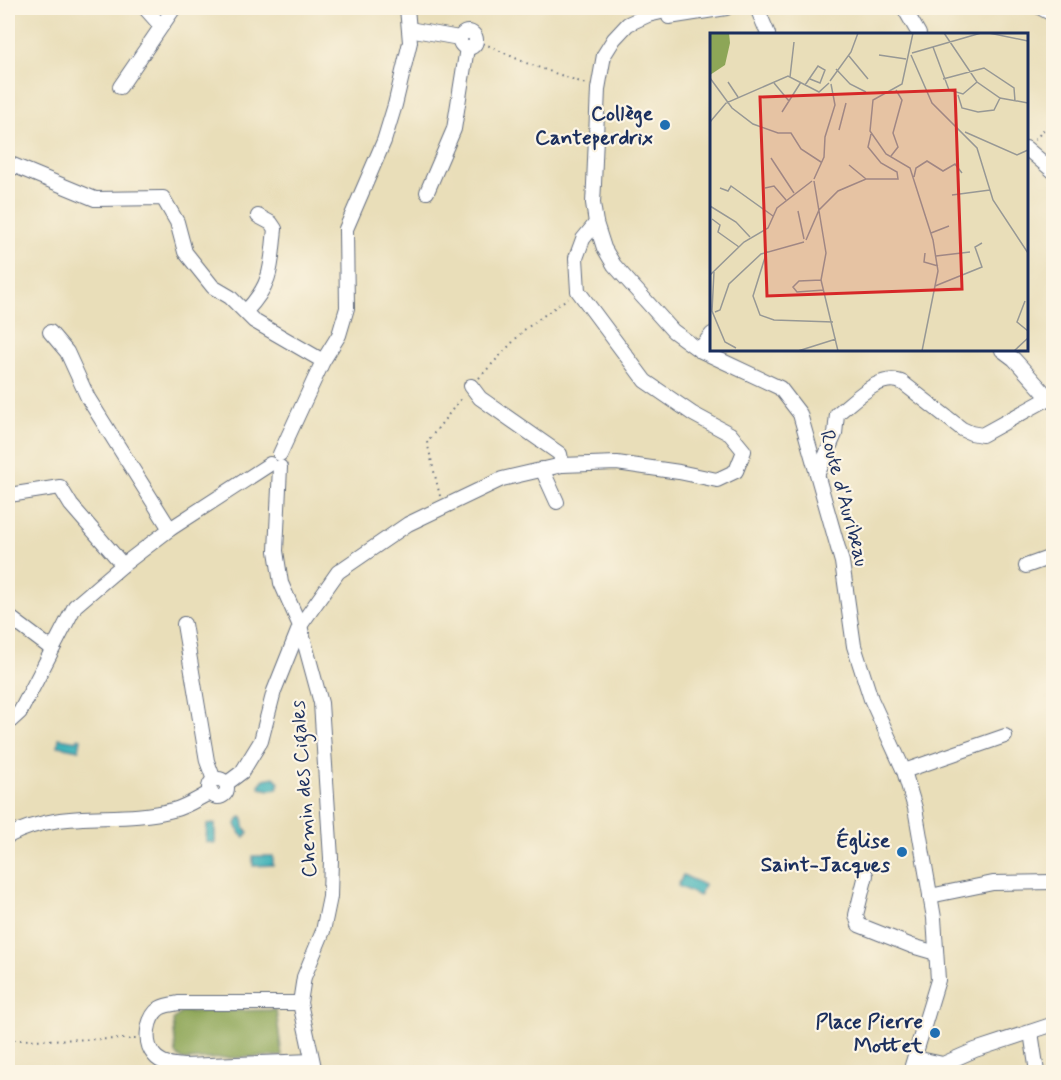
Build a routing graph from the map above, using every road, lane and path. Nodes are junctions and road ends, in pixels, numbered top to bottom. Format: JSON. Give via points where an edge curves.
{"nodes":[{"id":1,"x":146,"y":8,"type":"edge"},
{"id":2,"x":174,"y":8,"type":"edge"},
{"id":3,"x":407,"y":8,"type":"edge"},
{"id":4,"x":679,"y":8,"type":"edge"},
{"id":5,"x":726,"y":8,"type":"edge"},
{"id":6,"x":756,"y":8,"type":"edge"},
{"id":7,"x":904,"y":8,"type":"edge"},
{"id":8,"x":1041,"y":8,"type":"edge"},
{"id":9,"x":1053,"y":15,"type":"edge"},
{"id":10,"x":628,"y":24,"type":"junction"},
{"id":11,"x":161,"y":26,"type":"junction"},
{"id":12,"x":409,"y":29,"type":"junction"},
{"id":13,"x":768,"y":33,"type":"edge"},
{"id":14,"x":918,"y":33,"type":"edge"},
{"id":15,"x":468,"y":43,"type":"junction"},
{"id":16,"x":120,"y":87,"type":"dead end"},
{"id":17,"x":598,"y":89,"type":"junction"},
{"id":18,"x":1053,"y":117,"type":"edge"},
{"id":19,"x":1028,"y":148,"type":"edge"},
{"id":20,"x":1028,"y":150,"type":"edge"},
{"id":21,"x":8,"y":163,"type":"edge"},
{"id":22,"x":1053,"y":172,"type":"edge"},
{"id":23,"x":427,"y":192,"type":"dead end"},
{"id":24,"x":258,"y":216,"type":"dead end"},
{"id":25,"x":596,"y":223,"type":"junction"},
{"id":26,"x":246,"y":311,"type":"junction"},
{"id":27,"x":50,"y":332,"type":"dead end"},
{"id":28,"x":710,"y":335,"type":"edge"},
{"id":29,"x":699,"y":350,"type":"junction"},
{"id":30,"x":1003,"y":351,"type":"edge"},
{"id":31,"x":323,"y":361,"type":"junction"},
{"id":32,"x":471,"y":386,"type":"dead end"},
{"id":33,"x":1051,"y":401,"type":"edge"},
{"id":34,"x":277,"y":461,"type":"junction"},
{"id":35,"x":562,"y":465,"type":"junction"},
{"id":36,"x":543,"y":469,"type":"junction"},
{"id":37,"x":818,"y":473,"type":"junction"},
{"id":38,"x":9,"y":495,"type":"dead end"},
{"id":39,"x":557,"y":502,"type":"dead end"},
{"id":40,"x":170,"y":529,"type":"junction"},
{"id":41,"x":1053,"y":556,"type":"edge"},
{"id":42,"x":123,"y":565,"type":"junction"},
{"id":43,"x":1026,"y":566,"type":"dead end"},
{"id":44,"x":8,"y":616,"type":"edge"},
{"id":45,"x":184,"y":624,"type":"dead end"},
{"id":46,"x":300,"y":626,"type":"junction"},
{"id":47,"x":52,"y":649,"type":"junction"},
{"id":48,"x":8,"y":723,"type":"edge"},
{"id":49,"x":1005,"y":736,"type":"dead end"},
{"id":50,"x":904,"y":771,"type":"junction"},
{"id":51,"x":217,"y":785,"type":"junction"},
{"id":52,"x":9,"y":838,"type":"edge"},
{"id":53,"x":866,"y":875,"type":"dead end"},
{"id":54,"x":1053,"y":882,"type":"edge"},
{"id":55,"x":930,"y":896,"type":"junction"},
{"id":56,"x":936,"y":952,"type":"junction"},
{"id":57,"x":300,"y":1003,"type":"junction"},
{"id":58,"x":1053,"y":1024,"type":"edge"},
{"id":59,"x":1031,"y":1032,"type":"junction"},
{"id":60,"x":147,"y":1038,"type":"junction"},
{"id":61,"x":8,"y":1040,"type":"edge"},
{"id":62,"x":915,"y":1058,"type":"junction"},
{"id":63,"x":313,"y":1067,"type":"edge"},
{"id":64,"x":910,"y":1072,"type":"edge"},
{"id":65,"x":1037,"y":1072,"type":"edge"}],
"edges":[{"from":1,"to":11,"type":"street"},
{"from":2,"to":11,"type":"street"},
{"from":3,"to":12,"type":"street"},
{"from":4,"to":10,"type":"street","name":"Route d'Auribeau"},
{"from":5,"to":10,"type":"street"},
{"from":6,"to":13,"type":"street"},
{"from":7,"to":14,"type":"street"},
{"from":8,"to":9,"type":"street"},
{"from":10,"to":17,"type":"street","name":"Route d'Auribeau","via":[[604,55]]},
{"from":11,"to":16,"type":"street"},
{"from":12,"to":15,"type":"street"},
{"from":12,"to":31,"type":"street","via":[[407,59],[387,132],[346,229],[346,308],[339,335]]},
{"from":15,"to":17,"type":"path","via":[[483,43]]},
{"from":15,"to":23,"type":"street","via":[[454,129]]},
{"from":17,"to":25,"type":"street","name":"Route d'Auribeau","via":[[593,203]]},
{"from":18,"to":19,"type":"path"},
{"from":20,"to":22,"type":"street"},
{"from":21,"to":26,"type":"street","via":[[95,199],[163,198],[177,222],[185,252],[213,287]]},
{"from":24,"to":26,"type":"street","via":[[275,229],[271,265],[260,297]]},
{"from":25,"to":29,"type":"street","name":"Route d'Auribeau","via":[[614,265],[673,331]]},
{"from":25,"to":35,"type":"street","via":[[576,258],[578,291],[645,381],[730,434],[744,451],[736,471],[717,480],[617,464]]},
{"from":26,"to":31,"type":"street","via":[[254,321]]},
{"from":27,"to":40,"type":"street","via":[[66,352],[88,398]]},
{"from":28,"to":29,"type":"street"},
{"from":29,"to":37,"type":"street","name":"Route d'Auribeau","via":[[780,388],[800,414]]},
{"from":30,"to":33,"type":"street"},
{"from":31,"to":34,"type":"street"},
{"from":32,"to":35,"type":"street","via":[[480,398],[560,454]]},
{"from":33,"to":37,"type":"street","via":[[981,435],[962,429],[896,378],[888,379],[837,414],[835,434]]},
{"from":34,"to":40,"type":"street"},
{"from":34,"to":46,"type":"street","name":"Chemin des Cigales","via":[[276,551],[281,583]]},
{"from":35,"to":36,"type":"street"},
{"from":36,"to":39,"type":"street"},
{"from":36,"to":46,"type":"street","via":[[502,479],[408,524],[338,572]]},
{"from":37,"to":50,"type":"street","name":"Route d'Auribeau","via":[[842,562],[854,646],[871,699]]},
{"from":38,"to":42,"type":"street","via":[[60,487]]},
{"from":40,"to":42,"type":"street"},
{"from":41,"to":43,"type":"street"},
{"from":42,"to":47,"type":"street","via":[[75,606]]},
{"from":44,"to":47,"type":"street"},
{"from":45,"to":51,"type":"street","via":[[207,760]]},
{"from":46,"to":51,"type":"street","via":[[274,691],[261,741],[242,772]]},
{"from":46,"to":57,"type":"street","name":"Chemin des Cigales","via":[[321,703],[331,858],[330,897],[323,931],[304,977]]},
{"from":47,"to":48,"type":"street","via":[[20,712]]},
{"from":49,"to":50,"type":"street"},
{"from":50,"to":55,"type":"street","name":"Route d'Auribeau","via":[[915,808]]},
{"from":51,"to":52,"type":"street","via":[[175,810],[42,822]]},
{"from":53,"to":56,"type":"street","via":[[856,915],[859,925]]},
{"from":54,"to":55,"type":"street","via":[[993,883]]},
{"from":55,"to":56,"type":"street","name":"Route d'Auribeau"},
{"from":56,"to":62,"type":"street","name":"Route d'Auribeau","via":[[938,980]]},
{"from":57,"to":60,"type":"street","via":[[178,1003],[161,1007],[151,1017]]},
{"from":57,"to":63,"type":"street","name":"Chemin des Cigales"},
{"from":58,"to":59,"type":"street"},
{"from":59,"to":62,"type":"street","via":[[943,1064]]},
{"from":59,"to":65,"type":"street"},
{"from":60,"to":61,"type":"path"},
{"from":60,"to":63,"type":"street","via":[[153,1054],[167,1064]]},
{"from":62,"to":64,"type":"street","name":"Route d'Auribeau"}]}
